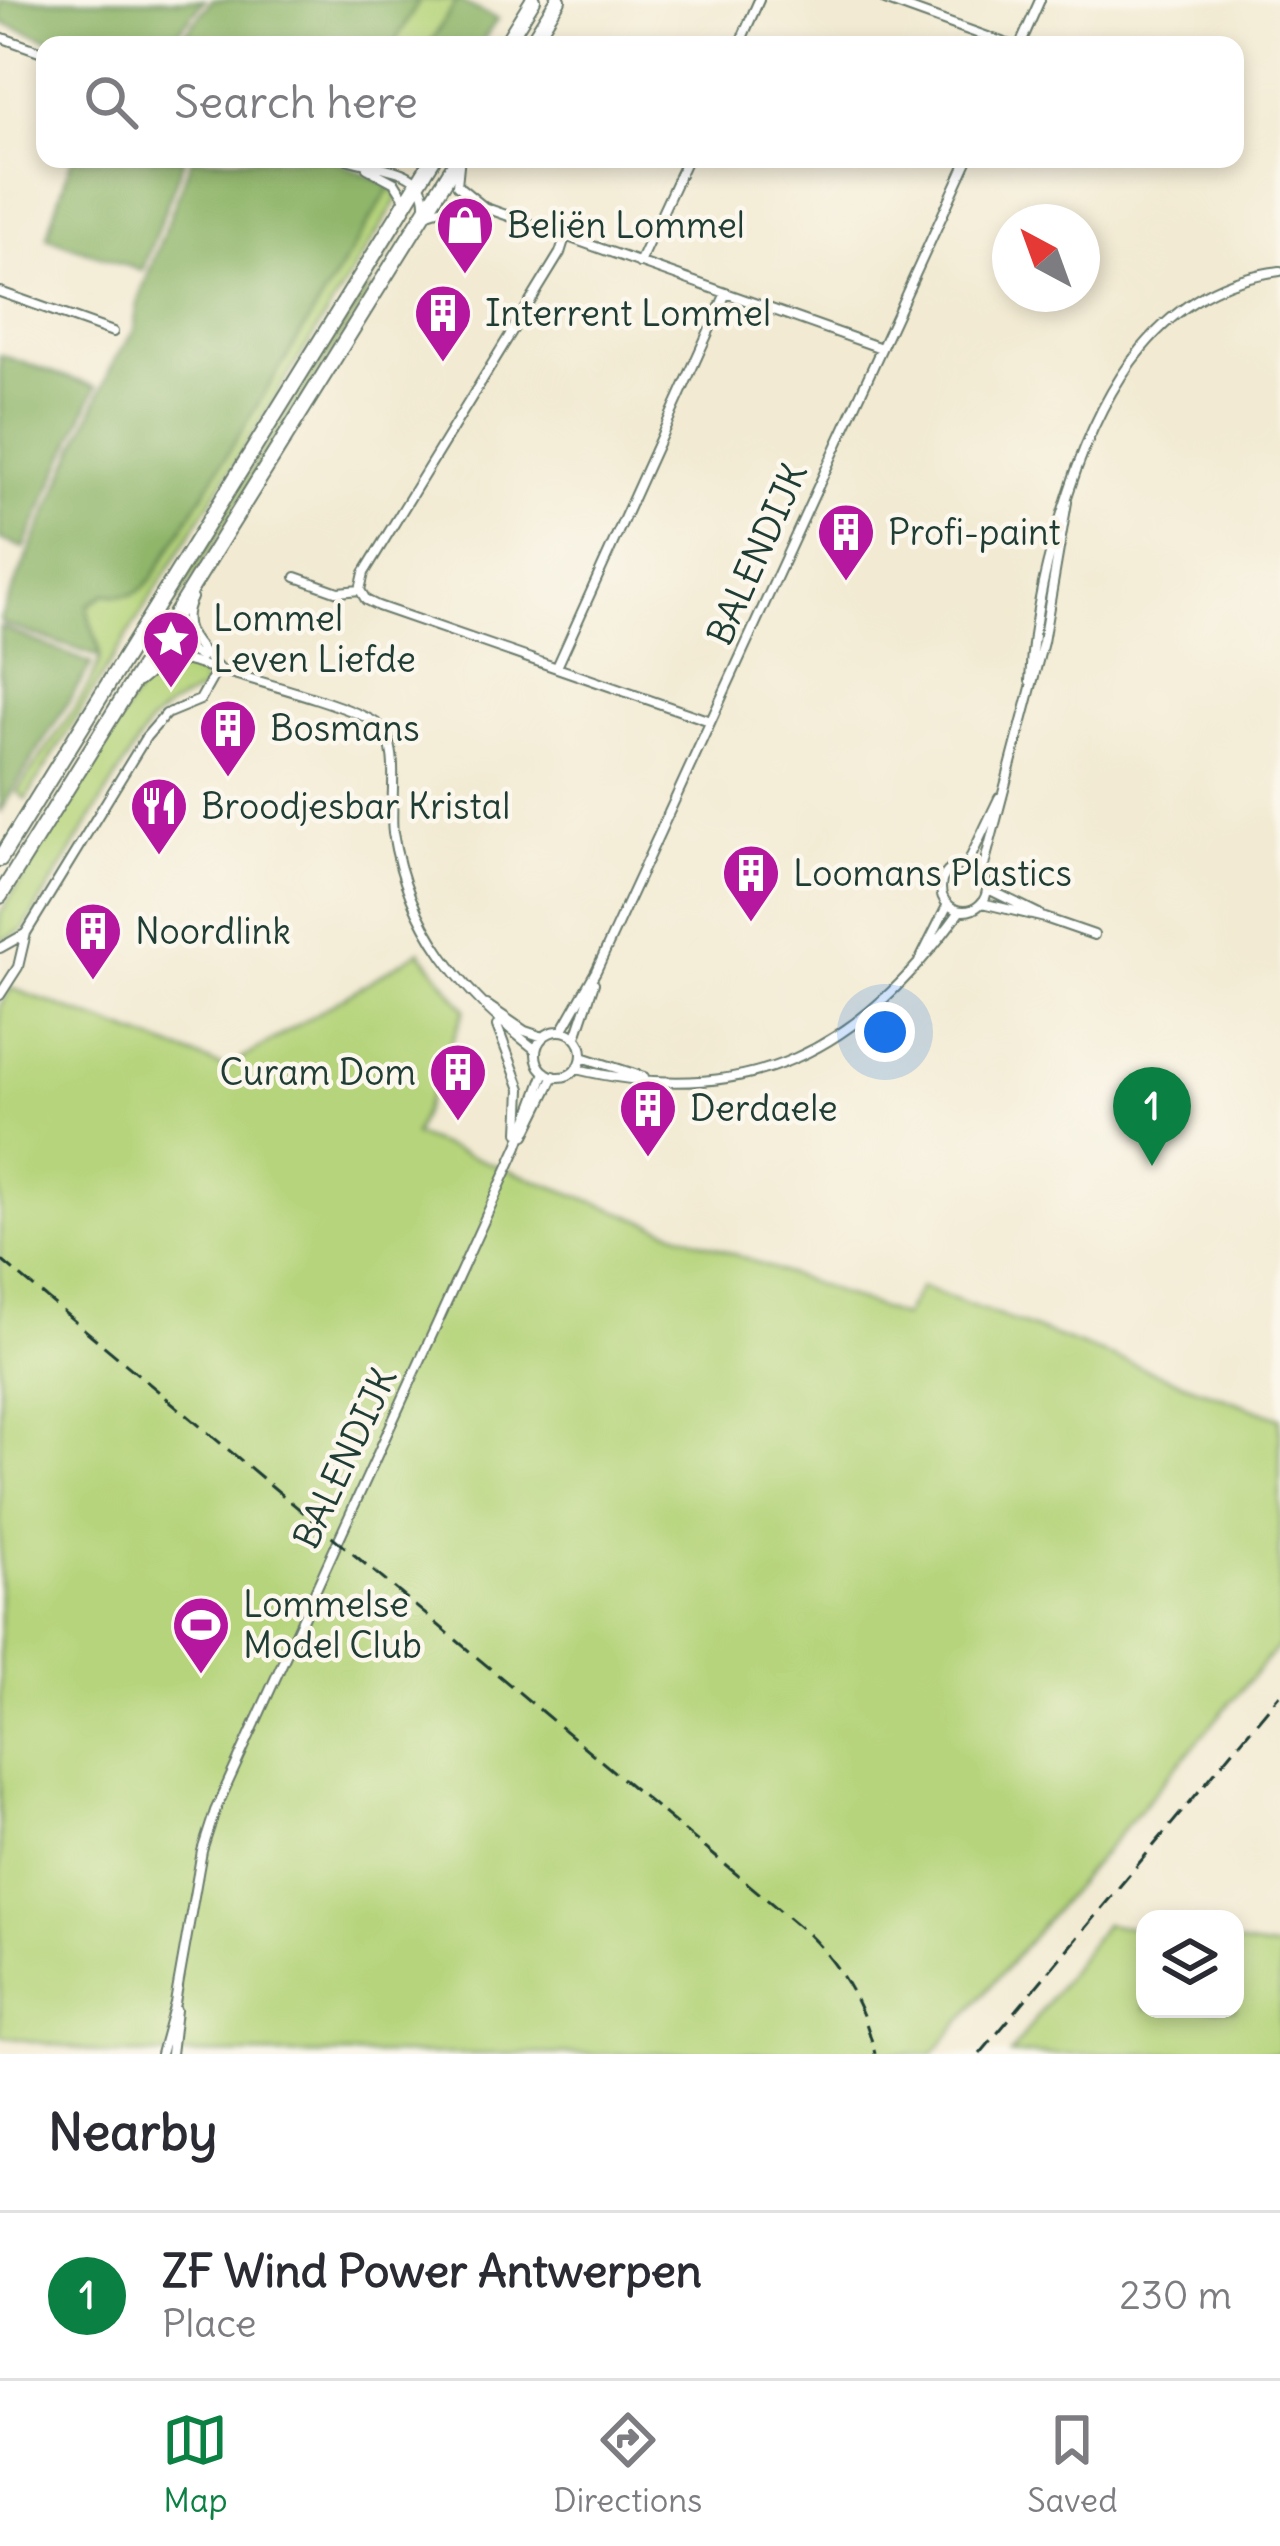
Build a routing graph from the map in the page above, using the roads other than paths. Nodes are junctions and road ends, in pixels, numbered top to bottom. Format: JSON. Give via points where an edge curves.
{"nodes":[{"id":1,"x":533,"y":0,"type":"edge"},
{"id":2,"x":558,"y":0,"type":"edge"},
{"id":3,"x":759,"y":0,"type":"edge"},
{"id":4,"x":884,"y":0,"type":"edge"},
{"id":5,"x":1040,"y":0,"type":"edge"},
{"id":6,"x":511,"y":36,"type":"edge"},
{"id":7,"x":536,"y":36,"type":"edge"},
{"id":8,"x":743,"y":36,"type":"edge"},
{"id":9,"x":985,"y":36,"type":"edge"},
{"id":10,"x":1024,"y":36,"type":"edge"},
{"id":11,"x":0,"y":37,"type":"edge"},
{"id":12,"x":36,"y":50,"type":"edge"},
{"id":13,"x":368,"y":168,"type":"edge"},
{"id":14,"x":379,"y":168,"type":"edge"},
{"id":15,"x":423,"y":168,"type":"edge"},
{"id":16,"x":428,"y":168,"type":"edge"},
{"id":17,"x":453,"y":168,"type":"edge"},
{"id":18,"x":458,"y":168,"type":"edge"},
{"id":19,"x":683,"y":168,"type":"edge"},
{"id":20,"x":964,"y":168,"type":"edge"},
{"id":21,"x":402,"y":173,"type":"junction"},
{"id":22,"x":419,"y":182,"type":"junction"},
{"id":23,"x":405,"y":204,"type":"junction"},
{"id":24,"x":486,"y":208,"type":"junction"},
{"id":25,"x":424,"y":215,"type":"junction"},
{"id":26,"x":565,"y":237,"type":"junction"},
{"id":27,"x":640,"y":263,"type":"junction"},
{"id":28,"x":1280,"y":271,"type":"edge"},
{"id":29,"x":0,"y":292,"type":"edge"},
{"id":30,"x":726,"y":293,"type":"junction"},
{"id":31,"x":113,"y":332,"type":"dead end"},
{"id":32,"x":881,"y":348,"type":"junction"},
{"id":33,"x":227,"y":494,"type":"junction"},
{"id":34,"x":207,"y":562,"type":"junction"},
{"id":35,"x":296,"y":578,"type":"dead end"},
{"id":36,"x":360,"y":590,"type":"junction"},
{"id":37,"x":156,"y":635,"type":"junction"},
{"id":38,"x":188,"y":662,"type":"junction"},
{"id":39,"x":557,"y":667,"type":"junction"},
{"id":40,"x":218,"y":668,"type":"junction"},
{"id":41,"x":121,"y":700,"type":"junction"},
{"id":42,"x":711,"y":722,"type":"junction"},
{"id":43,"x":77,"y":735,"type":"junction"},
{"id":44,"x":1003,"y":791,"type":"junction"},
{"id":45,"x":0,"y":859,"type":"edge"},
{"id":46,"x":967,"y":866,"type":"junction"},
{"id":47,"x":982,"y":873,"type":"junction"},
{"id":48,"x":987,"y":888,"type":"junction"},
{"id":49,"x":0,"y":896,"type":"edge"},
{"id":50,"x":982,"y":903,"type":"junction"},
{"id":51,"x":948,"y":904,"type":"junction"},
{"id":52,"x":960,"y":911,"type":"junction"},
{"id":53,"x":1045,"y":918,"type":"junction"},
{"id":54,"x":26,"y":933,"type":"junction"},
{"id":55,"x":1094,"y":935,"type":"dead end"},
{"id":56,"x":0,"y":948,"type":"edge"},
{"id":57,"x":918,"y":964,"type":"junction"},
{"id":58,"x":596,"y":971,"type":"junction"},
{"id":59,"x":0,"y":995,"type":"edge"},
{"id":60,"x":481,"y":1002,"type":"junction"},
{"id":61,"x":492,"y":1017,"type":"junction"},
{"id":62,"x":562,"y":1031,"type":"junction"},
{"id":63,"x":543,"y":1037,"type":"junction"},
{"id":64,"x":576,"y":1038,"type":"junction"},
{"id":65,"x":536,"y":1050,"type":"junction"},
{"id":66,"x":582,"y":1057,"type":"junction"},
{"id":67,"x":576,"y":1069,"type":"junction"},
{"id":68,"x":550,"y":1074,"type":"junction"},
{"id":69,"x":651,"y":1080,"type":"junction"},
{"id":70,"x":518,"y":1146,"type":"junction"},
{"id":71,"x":176,"y":2003,"type":"junction"},
{"id":72,"x":161,"y":2054,"type":"edge"},
{"id":73,"x":171,"y":2054,"type":"edge"}],
"edges":[{"from":1,"to":6,"type":"highway"},
{"from":2,"to":7,"type":"highway"},
{"from":3,"to":8,"type":"street"},
{"from":4,"to":9,"type":"street"},
{"from":5,"to":10,"type":"street"},
{"from":11,"to":12,"type":"street"},
{"from":13,"to":23,"type":"street","via":[[402,190]]},
{"from":14,"to":21,"type":"street"},
{"from":15,"to":21,"type":"street"},
{"from":16,"to":22,"type":"highway"},
{"from":17,"to":25,"type":"highway"},
{"from":18,"to":24,"type":"street","via":[[457,185]]},
{"from":19,"to":27,"type":"street"},
{"from":20,"to":32,"type":"street","name":"BALENDIJK"},
{"from":21,"to":22,"type":"street"},
{"from":22,"to":23,"type":"highway"},
{"from":22,"to":25,"type":"street"},
{"from":23,"to":33,"type":"highway"},
{"from":24,"to":25,"type":"street","via":[[456,204]]},
{"from":24,"to":26,"type":"street"},
{"from":25,"to":34,"type":"highway"},
{"from":26,"to":27,"type":"street"},
{"from":26,"to":36,"type":"street"},
{"from":27,"to":30,"type":"street"},
{"from":28,"to":44,"type":"street","via":[[1244,278],[1184,307],[1147,340],[1093,423],[1067,497]]},
{"from":29,"to":31,"type":"street"},
{"from":30,"to":32,"type":"street"},
{"from":30,"to":39,"type":"street"},
{"from":32,"to":42,"type":"street","name":"BALENDIJK"},
{"from":33,"to":37,"type":"highway"},
{"from":33,"to":43,"type":"highway"},
{"from":34,"to":37,"type":"highway"},
{"from":34,"to":40,"type":"street","via":[[186,623]]},
{"from":35,"to":36,"type":"street","via":[[338,592]]},
{"from":36,"to":39,"type":"street","via":[[378,606]]},
{"from":37,"to":38,"type":"street"},
{"from":37,"to":40,"type":"street"},
{"from":37,"to":41,"type":"highway"},
{"from":37,"to":43,"type":"highway"},
{"from":38,"to":40,"type":"street"},
{"from":38,"to":41,"type":"street","via":[[157,667]]},
{"from":39,"to":42,"type":"street"},
{"from":40,"to":54,"type":"street","via":[[200,700],[166,714],[146,737]]},
{"from":40,"to":60,"type":"street","via":[[361,716],[385,732],[406,884],[434,944]]},
{"from":41,"to":49,"type":"highway"},
{"from":42,"to":58,"type":"street","name":"BALENDIJK"},
{"from":43,"to":45,"type":"highway"},
{"from":44,"to":46,"type":"street"},
{"from":44,"to":47,"type":"street"},
{"from":46,"to":47,"type":"street"},
{"from":46,"to":51,"type":"street","via":[[946,875],[941,890]]},
{"from":47,"to":48,"type":"street"},
{"from":48,"to":50,"type":"street"},
{"from":48,"to":53,"type":"street"},
{"from":50,"to":52,"type":"street"},
{"from":50,"to":53,"type":"street"},
{"from":51,"to":52,"type":"street"},
{"from":51,"to":57,"type":"street"},
{"from":52,"to":57,"type":"street"},
{"from":53,"to":55,"type":"street"},
{"from":54,"to":56,"type":"street"},
{"from":54,"to":59,"type":"street"},
{"from":57,"to":69,"type":"street","via":[[851,1028],[794,1060],[721,1080]]},
{"from":58,"to":62,"type":"street","name":"BALENDIJK"},
{"from":58,"to":64,"type":"street","name":"BALENDIJK"},
{"from":60,"to":61,"type":"street"},
{"from":60,"to":63,"type":"street"},
{"from":61,"to":65,"type":"street"},
{"from":61,"to":70,"type":"street","via":[[520,1089]]},
{"from":62,"to":63,"type":"street"},
{"from":62,"to":64,"type":"street"},
{"from":63,"to":65,"type":"street"},
{"from":64,"to":66,"type":"street"},
{"from":65,"to":68,"type":"street"},
{"from":66,"to":67,"type":"street"},
{"from":66,"to":69,"type":"street"},
{"from":67,"to":68,"type":"street"},
{"from":67,"to":69,"type":"street"},
{"from":68,"to":70,"type":"street","name":"BALENDIJK"},
{"from":70,"to":71,"type":"street","name":"BALENDIJK","via":[[215,1811]]},
{"from":71,"to":72,"type":"street","name":"BALENDIJK"},
{"from":71,"to":73,"type":"street","name":"BALENDIJK"}]}
